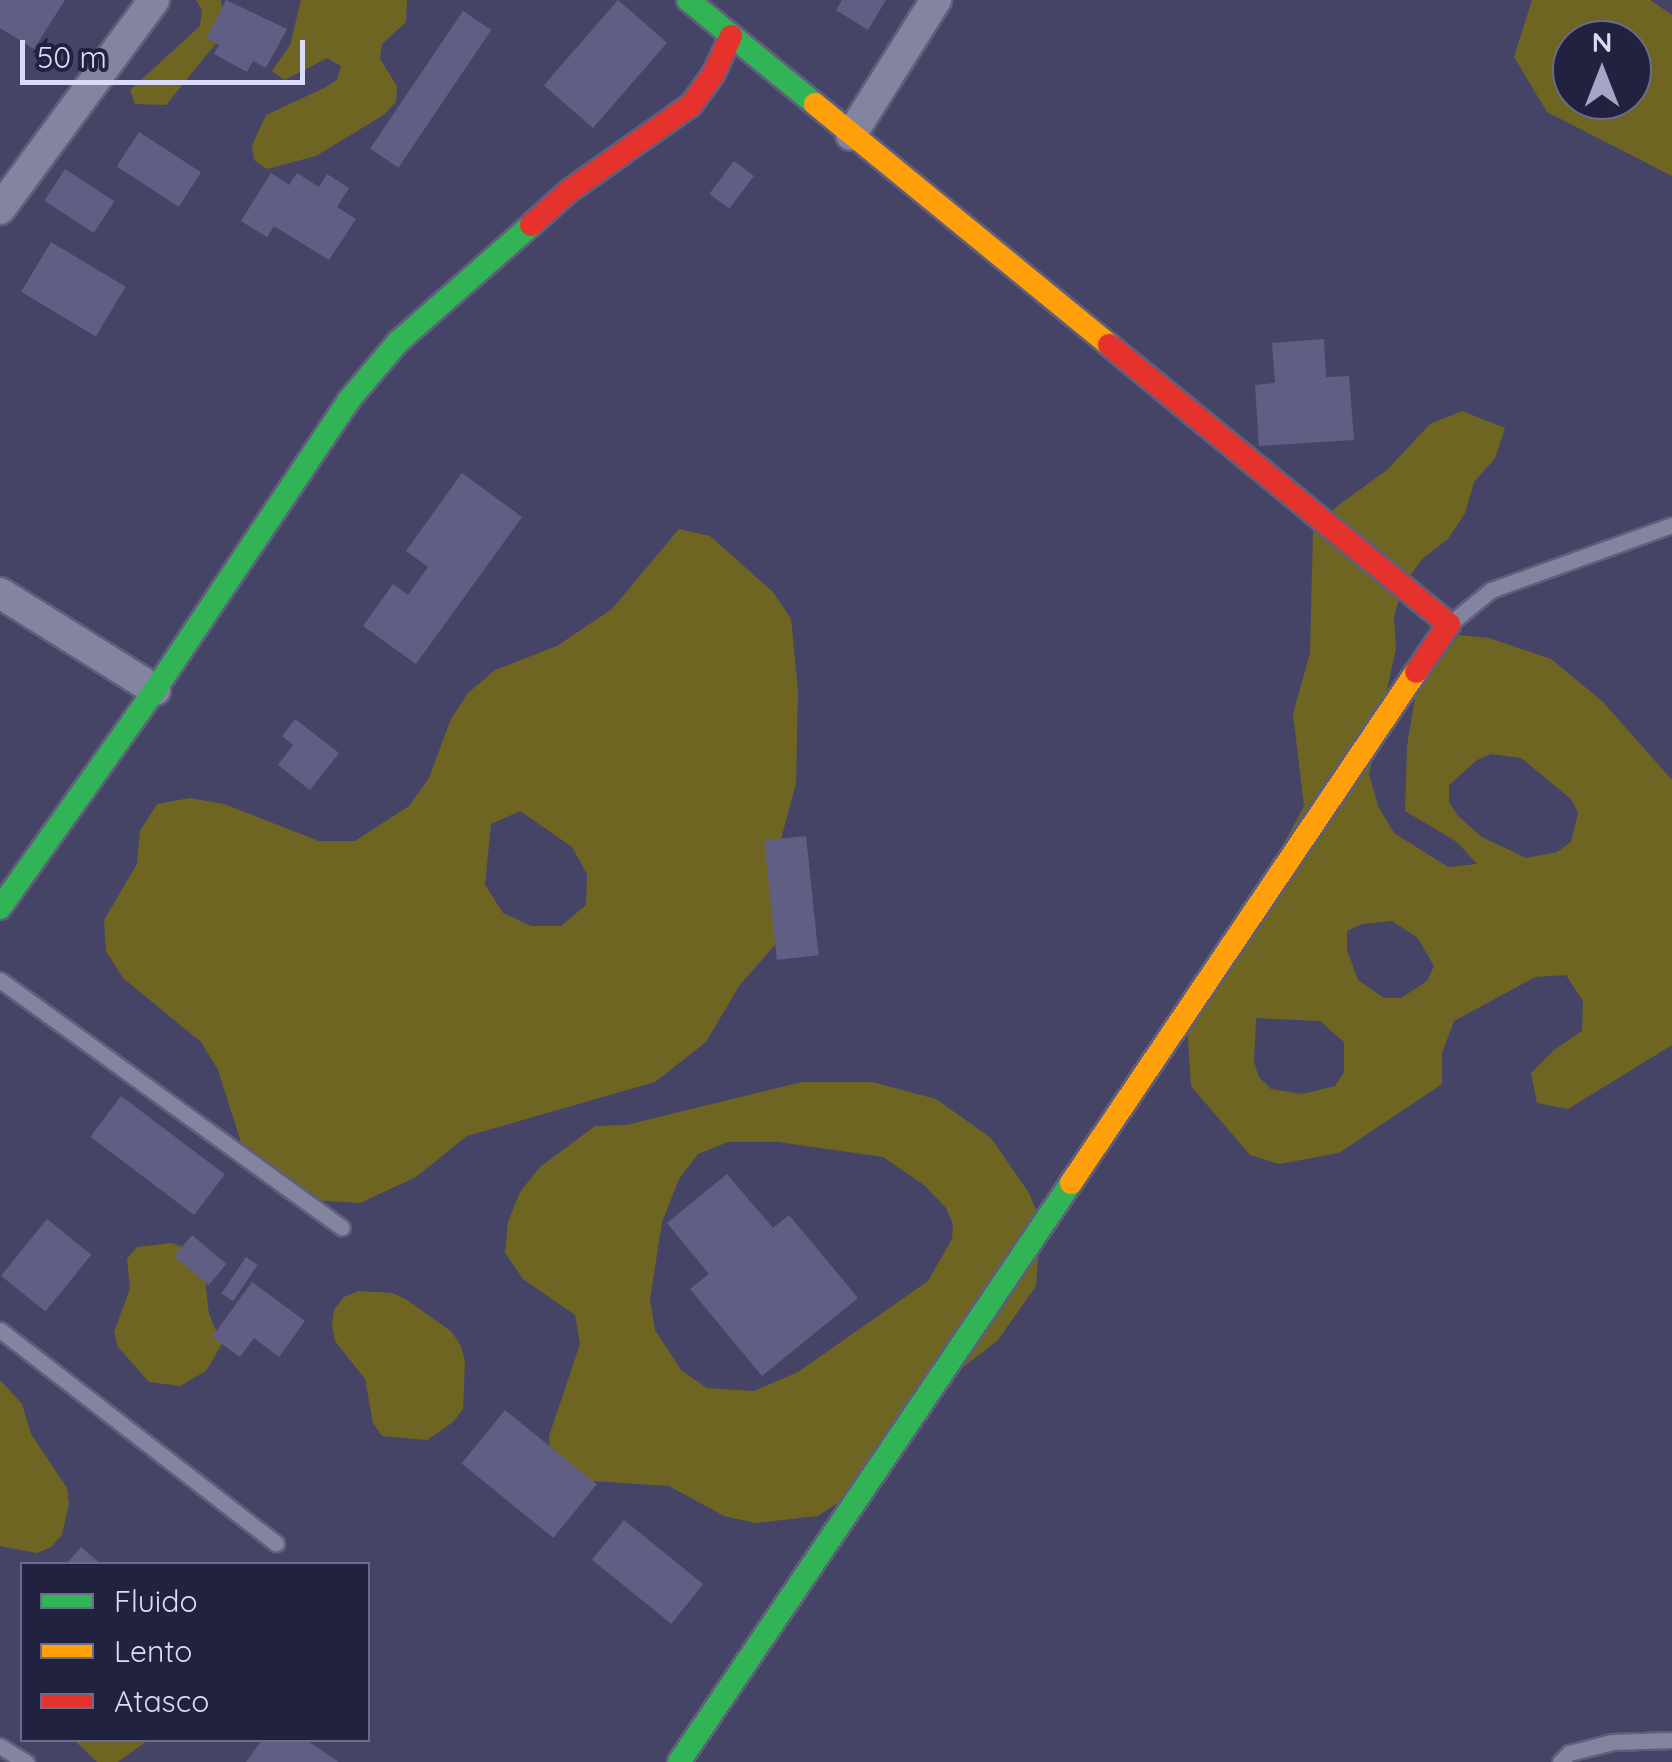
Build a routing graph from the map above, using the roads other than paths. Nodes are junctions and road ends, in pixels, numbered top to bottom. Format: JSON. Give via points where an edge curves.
{"nodes":[{"id":1,"x":154,"y":0,"type":"edge"},
{"id":2,"x":688,"y":0,"type":"edge"},
{"id":3,"x":936,"y":0,"type":"edge"},
{"id":4,"x":731,"y":36,"type":"junction"},
{"id":5,"x":851,"y":135,"type":"junction"},
{"id":6,"x":0,"y":208,"type":"edge"},
{"id":7,"x":1672,"y":525,"type":"edge"},
{"id":8,"x":0,"y":593,"type":"edge"},
{"id":9,"x":1449,"y":624,"type":"junction"},
{"id":10,"x":155,"y":690,"type":"junction"},
{"id":11,"x":0,"y":908,"type":"edge"},
{"id":12,"x":0,"y":980,"type":"edge"},
{"id":13,"x":342,"y":1228,"type":"dead end"},
{"id":14,"x":0,"y":1330,"type":"edge"},
{"id":15,"x":276,"y":1543,"type":"dead end"},
{"id":16,"x":1672,"y":1740,"type":"edge"},
{"id":17,"x":0,"y":1746,"type":"edge"},
{"id":18,"x":26,"y":1762,"type":"edge"},
{"id":19,"x":680,"y":1762,"type":"edge"},
{"id":20,"x":1560,"y":1762,"type":"edge"}],
"edges":[{"from":1,"to":6,"type":"street"},
{"from":2,"to":4,"type":"street"},
{"from":3,"to":5,"type":"street"},
{"from":4,"to":5,"type":"street"},
{"from":4,"to":10,"type":"street","via":[[691,106],[569,191],[398,342],[349,400]]},
{"from":5,"to":9,"type":"street"},
{"from":7,"to":9,"type":"lane","via":[[1492,590]]},
{"from":8,"to":10,"type":"street"},
{"from":9,"to":19,"type":"street"},
{"from":10,"to":11,"type":"street"},
{"from":12,"to":13,"type":"lane"},
{"from":14,"to":15,"type":"lane"},
{"from":16,"to":20,"type":"lane","via":[[1612,1742],[1569,1753]]},
{"from":17,"to":18,"type":"lane"}]}
